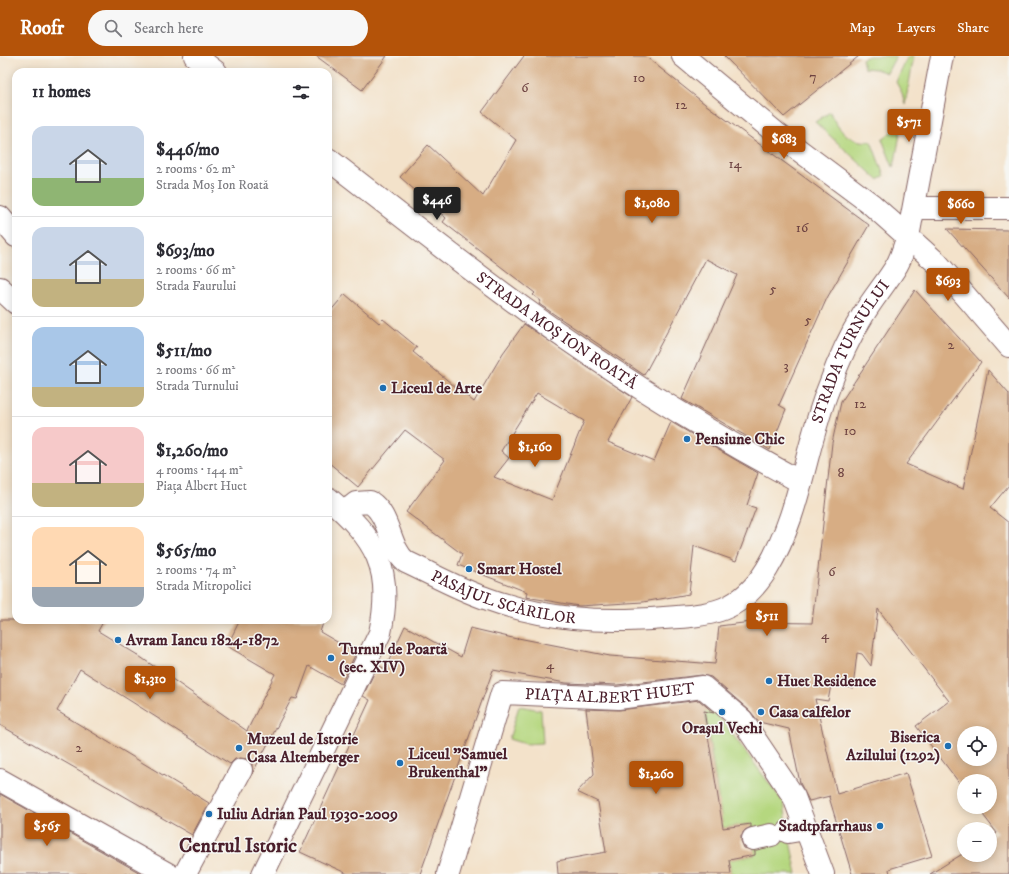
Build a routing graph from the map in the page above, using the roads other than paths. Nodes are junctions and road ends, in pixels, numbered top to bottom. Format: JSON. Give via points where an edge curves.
{"nodes":[{"id":1,"x":195,"y":56,"type":"edge"},
{"id":2,"x":683,"y":56,"type":"edge"},
{"id":3,"x":942,"y":56,"type":"edge"},
{"id":4,"x":211,"y":68,"type":"edge"},
{"id":5,"x":332,"y":161,"type":"edge"},
{"id":6,"x":914,"y":208,"type":"junction"},
{"id":7,"x":1009,"y":208,"type":"edge"},
{"id":8,"x":0,"y":217,"type":"edge"},
{"id":9,"x":12,"y":231,"type":"edge"},
{"id":10,"x":908,"y":237,"type":"junction"},
{"id":11,"x":0,"y":288,"type":"edge"},
{"id":12,"x":12,"y":299,"type":"edge"},
{"id":13,"x":1009,"y":346,"type":"edge"},
{"id":14,"x":801,"y":482,"type":"junction"},
{"id":15,"x":332,"y":501,"type":"edge"},
{"id":16,"x":345,"y":512,"type":"junction"},
{"id":17,"x":705,"y":615,"type":"joint"},
{"id":18,"x":241,"y":770,"type":"dead end"},
{"id":19,"x":0,"y":780,"type":"edge"},
{"id":20,"x":168,"y":874,"type":"edge"},
{"id":21,"x":185,"y":874,"type":"edge"},
{"id":22,"x":263,"y":874,"type":"edge"},
{"id":23,"x":448,"y":874,"type":"edge"},
{"id":24,"x":823,"y":874,"type":"edge"}],
"edges":[{"from":1,"to":4,"type":"street"},
{"from":2,"to":10,"type":"street","via":[[776,133],[871,204]]},
{"from":3,"to":6,"type":"street","name":"STRADA TURNULUI"},
{"from":5,"to":14,"type":"street","name":"STRADA MOȘ ION ROATĂ","via":[[526,311],[670,406]]},
{"from":6,"to":7,"type":"street"},
{"from":6,"to":10,"type":"street","name":"STRADA TURNULUI"},
{"from":8,"to":9,"type":"street"},
{"from":10,"to":13,"type":"street","via":[[938,264]]},
{"from":10,"to":14,"type":"street","name":"STRADA TURNULUI","via":[[897,265],[862,316],[841,357],[818,416]]},
{"from":11,"to":12,"type":"street"},
{"from":14,"to":17,"type":"street","name":"STRADA TURNULUI","via":[[788,523],[767,570],[740,600],[726,610]]},
{"from":15,"to":16,"type":"street"},
{"from":16,"to":17,"type":"street","name":"PASAJUL SCĂRILOR","via":[[356,503],[370,502],[382,514],[400,556],[406,562],[484,598],[518,609],[580,620],[610,621]]},
{"from":16,"to":22,"type":"street","via":[[376,552],[383,572],[385,595],[380,632]]},
{"from":18,"to":21,"type":"street"},
{"from":19,"to":20,"type":"street"},
{"from":23,"to":24,"type":"street","name":"PIAȚA ALBERT HUET","via":[[502,693],[618,698],[703,687],[742,720],[794,797],[779,834]]}]}
